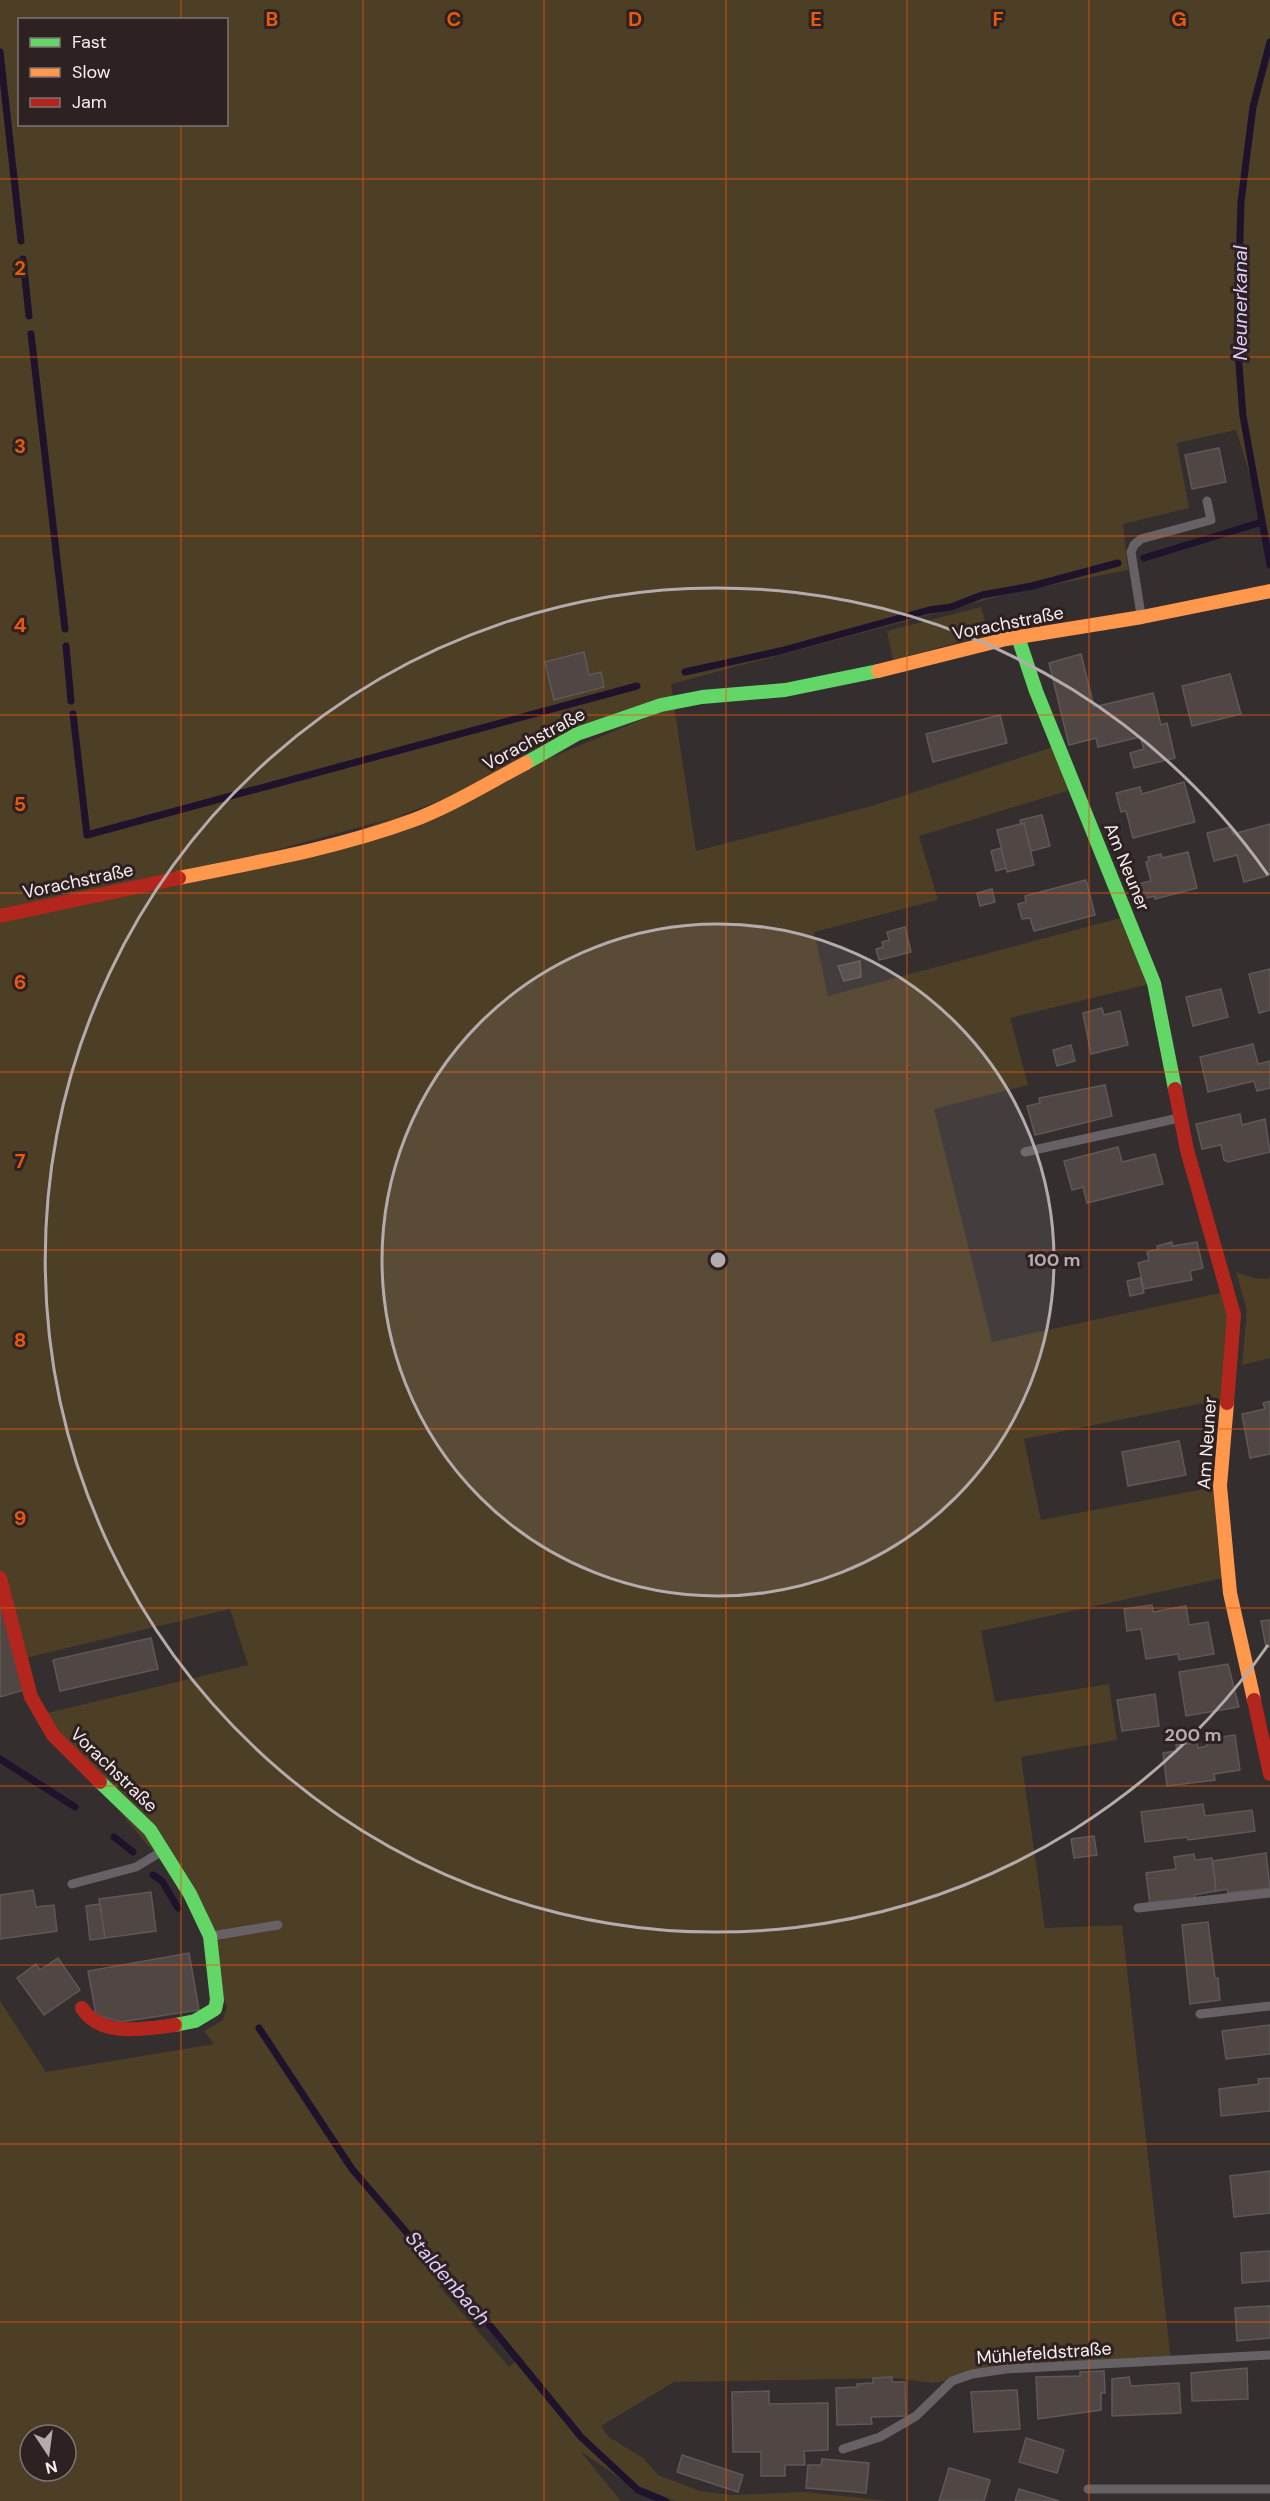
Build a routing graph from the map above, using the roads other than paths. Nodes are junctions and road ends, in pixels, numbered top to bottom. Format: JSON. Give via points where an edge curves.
{"nodes":[{"id":1,"x":1208,"y":501,"type":"dead end"},
{"id":2,"x":1270,"y":591,"type":"edge"},
{"id":3,"x":1142,"y":617,"type":"junction"},
{"id":4,"x":1018,"y":637,"type":"junction"},
{"id":5,"x":0,"y":916,"type":"edge"},
{"id":6,"x":1179,"y":1118,"type":"junction"},
{"id":7,"x":1025,"y":1152,"type":"dead end"},
{"id":8,"x":0,"y":1578,"type":"edge"},
{"id":9,"x":1270,"y":1774,"type":"edge"},
{"id":10,"x":164,"y":1850,"type":"junction"},
{"id":11,"x":72,"y":1884,"type":"dead end"},
{"id":12,"x":1270,"y":1893,"type":"edge"},
{"id":13,"x":1138,"y":1908,"type":"dead end"},
{"id":14,"x":278,"y":1925,"type":"dead end"},
{"id":15,"x":210,"y":1936,"type":"junction"},
{"id":16,"x":1270,"y":2006,"type":"edge"},
{"id":17,"x":82,"y":2008,"type":"dead end"},
{"id":18,"x":1200,"y":2014,"type":"dead end"},
{"id":19,"x":1270,"y":2355,"type":"edge"},
{"id":20,"x":843,"y":2449,"type":"dead end"},
{"id":21,"x":1088,"y":2489,"type":"dead end"},
{"id":22,"x":1270,"y":2489,"type":"edge"}],
"edges":[{"from":1,"to":3,"type":"lane","via":[[1211,519],[1141,539],[1134,545],[1131,552]]},
{"from":2,"to":3,"type":"street","name":"Vorachstraße"},
{"from":3,"to":4,"type":"street","name":"Vorachstraße"},
{"from":4,"to":5,"type":"street","name":"Vorachstraße","via":[[832,682],[661,705],[577,734],[460,800],[410,820],[293,854]]},
{"from":4,"to":6,"type":"street","name":"Am Neuner","via":[[1036,691],[1154,983]]},
{"from":6,"to":7,"type":"lane"},
{"from":6,"to":9,"type":"street","name":"Am Neuner","via":[[1234,1315],[1220,1486],[1230,1593]]},
{"from":8,"to":10,"type":"street","name":"Vorachstraße","via":[[39,1715],[80,1766],[144,1822]]},
{"from":10,"to":11,"type":"lane","via":[[135,1867]]},
{"from":10,"to":15,"type":"street","name":"Vorachstraße"},
{"from":12,"to":13,"type":"lane"},
{"from":14,"to":15,"type":"lane"},
{"from":15,"to":17,"type":"street","name":"Vorachstraße","via":[[217,2000],[214,2010],[206,2016],[168,2026],[121,2029],[101,2026],[90,2020]]},
{"from":16,"to":18,"type":"lane"},
{"from":19,"to":20,"type":"lane","name":"Mühlefeldstraße","via":[[972,2374],[948,2383],[916,2416],[880,2437]]},
{"from":21,"to":22,"type":"lane"}]}
